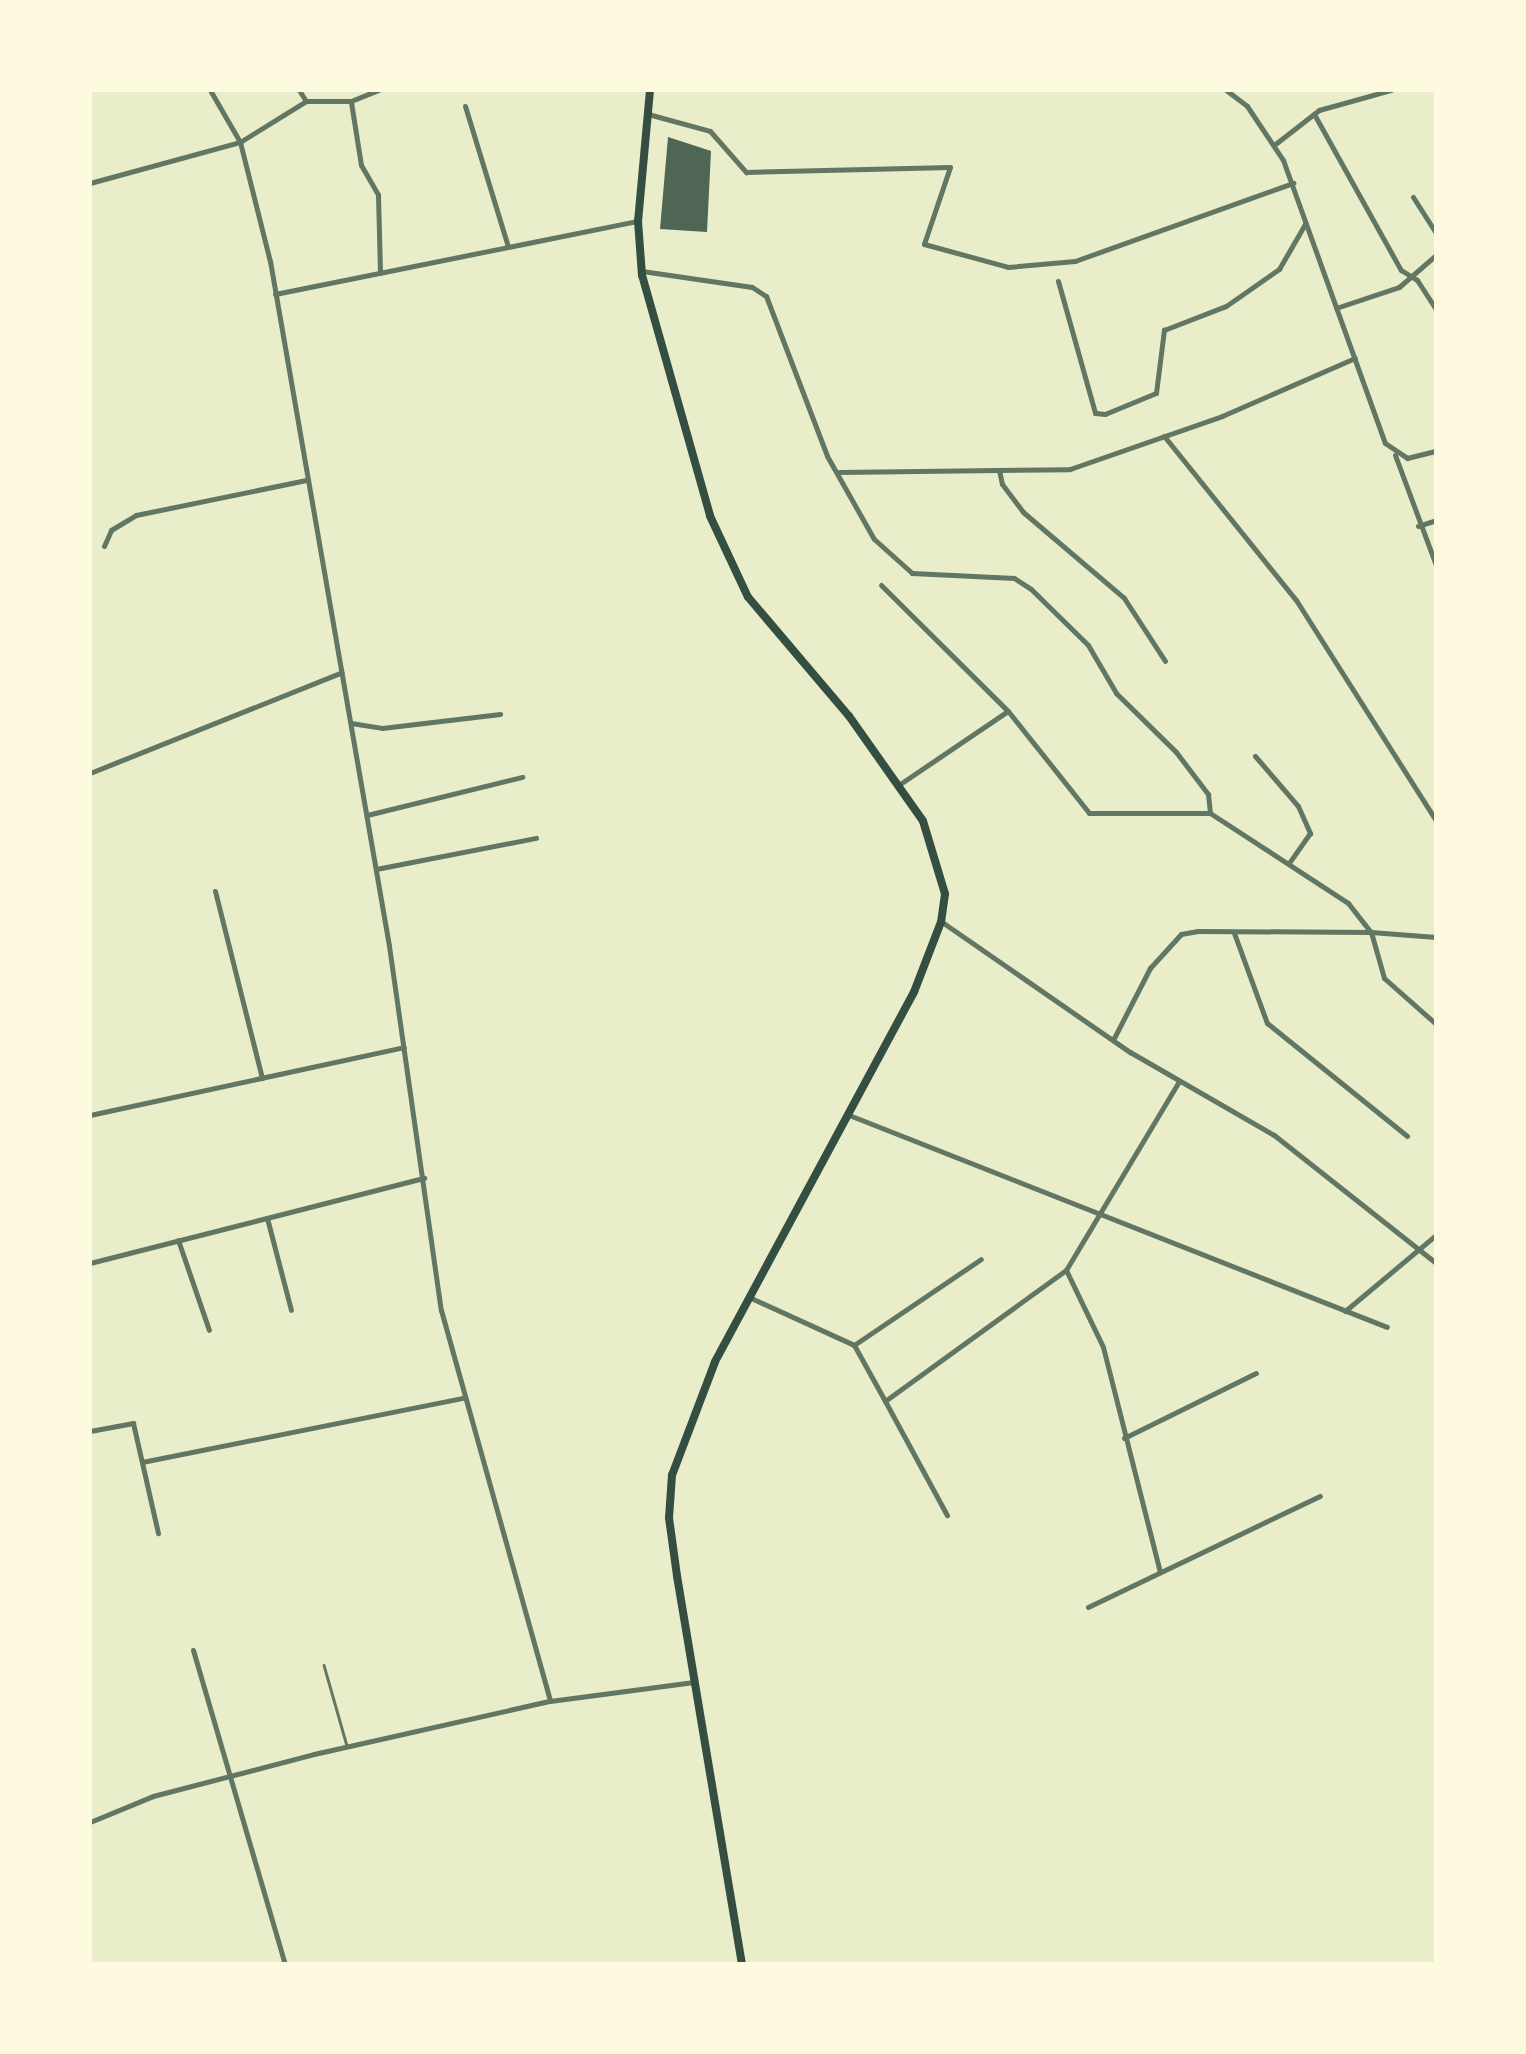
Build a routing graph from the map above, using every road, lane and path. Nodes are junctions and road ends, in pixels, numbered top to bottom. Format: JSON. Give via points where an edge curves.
{"nodes":[{"id":1,"x":210,"y":90,"type":"edge"},
{"id":2,"x":299,"y":90,"type":"edge"},
{"id":3,"x":378,"y":90,"type":"edge"},
{"id":4,"x":650,"y":90,"type":"edge"},
{"id":5,"x":1226,"y":90,"type":"edge"},
{"id":6,"x":1391,"y":90,"type":"edge"},
{"id":7,"x":306,"y":101,"type":"junction"},
{"id":8,"x":351,"y":101,"type":"junction"},
{"id":9,"x":466,"y":106,"type":"dead end"},
{"id":10,"x":648,"y":114,"type":"junction"},
{"id":11,"x":1314,"y":114,"type":"junction"},
{"id":12,"x":240,"y":142,"type":"junction"},
{"id":13,"x":1274,"y":146,"type":"junction"},
{"id":14,"x":90,"y":183,"type":"edge"},
{"id":15,"x":1293,"y":183,"type":"junction"},
{"id":16,"x":1413,"y":197,"type":"dead end"},
{"id":17,"x":638,"y":221,"type":"junction"},
{"id":18,"x":1305,"y":224,"type":"junction"},
{"id":19,"x":1436,"y":233,"type":"edge"},
{"id":20,"x":508,"y":247,"type":"junction"},
{"id":21,"x":1436,"y":255,"type":"edge"},
{"id":22,"x":642,"y":271,"type":"junction"},
{"id":23,"x":380,"y":273,"type":"junction"},
{"id":24,"x":1410,"y":276,"type":"junction"},
{"id":25,"x":1058,"y":281,"type":"dead end"},
{"id":26,"x":274,"y":294,"type":"junction"},
{"id":27,"x":1336,"y":308,"type":"junction"},
{"id":28,"x":1436,"y":308,"type":"edge"},
{"id":29,"x":1355,"y":358,"type":"junction"},
{"id":30,"x":1164,"y":436,"type":"junction"},
{"id":31,"x":1436,"y":451,"type":"edge"},
{"id":32,"x":1394,"y":455,"type":"junction"},
{"id":33,"x":999,"y":470,"type":"junction"},
{"id":34,"x":839,"y":472,"type":"junction"},
{"id":35,"x":309,"y":479,"type":"junction"},
{"id":36,"x":1436,"y":520,"type":"edge"},
{"id":37,"x":1418,"y":526,"type":"junction"},
{"id":38,"x":104,"y":546,"type":"dead end"},
{"id":39,"x":1436,"y":565,"type":"edge"},
{"id":40,"x":881,"y":584,"type":"dead end"},
{"id":41,"x":1165,"y":661,"type":"dead end"},
{"id":42,"x":342,"y":672,"type":"junction"},
{"id":43,"x":1008,"y":711,"type":"junction"},
{"id":44,"x":500,"y":714,"type":"dead end"},
{"id":45,"x":351,"y":723,"type":"junction"},
{"id":46,"x":1255,"y":756,"type":"dead end"},
{"id":47,"x":90,"y":774,"type":"edge"},
{"id":48,"x":522,"y":777,"type":"dead end"},
{"id":49,"x":900,"y":784,"type":"junction"},
{"id":50,"x":1210,"y":814,"type":"junction"},
{"id":51,"x":366,"y":816,"type":"junction"},
{"id":52,"x":1436,"y":822,"type":"edge"},
{"id":53,"x":536,"y":838,"type":"dead end"},
{"id":54,"x":1290,"y":862,"type":"junction"},
{"id":55,"x":376,"y":868,"type":"junction"},
{"id":56,"x":214,"y":891,"type":"dead end"},
{"id":57,"x":941,"y":922,"type":"junction"},
{"id":58,"x":1234,"y":932,"type":"junction"},
{"id":59,"x":1371,"y":932,"type":"junction"},
{"id":60,"x":1436,"y":937,"type":"edge"},
{"id":61,"x":1436,"y":1024,"type":"edge"},
{"id":62,"x":1114,"y":1038,"type":"junction"},
{"id":63,"x":404,"y":1047,"type":"junction"},
{"id":64,"x":262,"y":1078,"type":"junction"},
{"id":65,"x":1180,"y":1080,"type":"junction"},
{"id":66,"x":849,"y":1114,"type":"junction"},
{"id":67,"x":90,"y":1115,"type":"edge"},
{"id":68,"x":1407,"y":1136,"type":"dead end"},
{"id":69,"x":424,"y":1178,"type":"junction"},
{"id":70,"x":1099,"y":1215,"type":"junction"},
{"id":71,"x":266,"y":1218,"type":"junction"},
{"id":72,"x":1436,"y":1234,"type":"edge"},
{"id":73,"x":178,"y":1240,"type":"junction"},
{"id":74,"x":1418,"y":1246,"type":"junction"},
{"id":75,"x":982,"y":1259,"type":"dead end"},
{"id":76,"x":90,"y":1263,"type":"edge"},
{"id":77,"x":1436,"y":1263,"type":"edge"},
{"id":78,"x":1066,"y":1270,"type":"junction"},
{"id":79,"x":750,"y":1297,"type":"junction"},
{"id":80,"x":291,"y":1310,"type":"dead end"},
{"id":81,"x":1346,"y":1311,"type":"junction"},
{"id":82,"x":1386,"y":1327,"type":"dead end"},
{"id":83,"x":209,"y":1330,"type":"dead end"},
{"id":84,"x":854,"y":1345,"type":"junction"},
{"id":85,"x":1256,"y":1373,"type":"dead end"},
{"id":86,"x":462,"y":1398,"type":"junction"},
{"id":87,"x":886,"y":1401,"type":"junction"},
{"id":88,"x":90,"y":1431,"type":"edge"},
{"id":89,"x":1124,"y":1438,"type":"junction"},
{"id":90,"x":142,"y":1462,"type":"junction"},
{"id":91,"x":1320,"y":1496,"type":"dead end"},
{"id":92,"x":947,"y":1515,"type":"dead end"},
{"id":93,"x":158,"y":1534,"type":"dead end"},
{"id":94,"x":1160,"y":1572,"type":"junction"},
{"id":95,"x":1088,"y":1606,"type":"dead end"},
{"id":96,"x":193,"y":1650,"type":"dead end"},
{"id":97,"x":324,"y":1666,"type":"dead end"},
{"id":98,"x":695,"y":1682,"type":"junction"},
{"id":99,"x":550,"y":1701,"type":"junction"},
{"id":100,"x":348,"y":1748,"type":"junction"},
{"id":101,"x":228,"y":1774,"type":"junction"},
{"id":102,"x":90,"y":1822,"type":"edge"},
{"id":103,"x":285,"y":1964,"type":"edge"},
{"id":104,"x":742,"y":1964,"type":"edge"}],
"edges":[{"from":1,"to":12,"type":"street"},
{"from":2,"to":7,"type":"street"},
{"from":3,"to":8,"type":"street"},
{"from":4,"to":10,"type":"main road"},
{"from":5,"to":13,"type":"street","via":[[1248,106]]},
{"from":6,"to":11,"type":"street"},
{"from":7,"to":8,"type":"street"},
{"from":7,"to":12,"type":"street"},
{"from":8,"to":23,"type":"street","via":[[361,165],[378,195]]},
{"from":9,"to":20,"type":"street"},
{"from":10,"to":15,"type":"street","via":[[710,131],[746,172],[950,167],[924,244],[1008,267],[1075,261]]},
{"from":10,"to":17,"type":"main road"},
{"from":11,"to":13,"type":"street"},
{"from":11,"to":24,"type":"street"},
{"from":12,"to":14,"type":"street"},
{"from":12,"to":26,"type":"street"},
{"from":13,"to":15,"type":"street"},
{"from":15,"to":18,"type":"street"},
{"from":16,"to":19,"type":"street"},
{"from":17,"to":20,"type":"street"},
{"from":17,"to":22,"type":"main road"},
{"from":18,"to":25,"type":"street","via":[[1279,269],[1226,306],[1164,330],[1156,393],[1105,414],[1095,413]]},
{"from":18,"to":27,"type":"street"},
{"from":20,"to":23,"type":"street"},
{"from":21,"to":24,"type":"street"},
{"from":22,"to":34,"type":"street","via":[[752,287],[766,296]]},
{"from":22,"to":49,"type":"main road","via":[[668,382],[728,560],[777,636]]},
{"from":23,"to":26,"type":"street"},
{"from":24,"to":27,"type":"street","via":[[1399,288]]},
{"from":24,"to":28,"type":"street"},
{"from":26,"to":35,"type":"street"},
{"from":27,"to":29,"type":"street"},
{"from":29,"to":30,"type":"street"},
{"from":29,"to":32,"type":"street"},
{"from":30,"to":33,"type":"street","via":[[1070,468]]},
{"from":30,"to":52,"type":"street","via":[[1296,600]]},
{"from":31,"to":32,"type":"street"},
{"from":32,"to":37,"type":"street"},
{"from":33,"to":34,"type":"street"},
{"from":33,"to":41,"type":"street","via":[[1024,512],[1124,598]]},
{"from":34,"to":50,"type":"street","via":[[874,539],[912,572],[1014,578],[1030,588],[1088,645],[1116,693],[1176,752],[1208,794]]},
{"from":35,"to":38,"type":"street","via":[[136,515],[111,530]]},
{"from":35,"to":42,"type":"street"},
{"from":36,"to":37,"type":"street"},
{"from":37,"to":39,"type":"street"},
{"from":40,"to":43,"type":"street"},
{"from":42,"to":45,"type":"street"},
{"from":42,"to":47,"type":"street"},
{"from":43,"to":49,"type":"street"},
{"from":43,"to":50,"type":"street","via":[[1089,813]]},
{"from":44,"to":45,"type":"street","via":[[382,728]]},
{"from":45,"to":51,"type":"street"},
{"from":46,"to":54,"type":"street","via":[[1298,806],[1310,832],[1310,842]]},
{"from":48,"to":51,"type":"street"},
{"from":49,"to":57,"type":"main road","via":[[942,870]]},
{"from":50,"to":54,"type":"street"},
{"from":51,"to":55,"type":"street"},
{"from":53,"to":55,"type":"street"},
{"from":54,"to":59,"type":"street","via":[[1348,903]]},
{"from":55,"to":63,"type":"street"},
{"from":56,"to":64,"type":"street"},
{"from":57,"to":62,"type":"street"},
{"from":57,"to":66,"type":"main road","via":[[914,992]]},
{"from":58,"to":59,"type":"street"},
{"from":58,"to":62,"type":"street","via":[[1181,934],[1150,968]]},
{"from":58,"to":68,"type":"street","via":[[1268,1023]]},
{"from":59,"to":60,"type":"street"},
{"from":59,"to":61,"type":"street","via":[[1384,978]]},
{"from":62,"to":65,"type":"street"},
{"from":63,"to":64,"type":"street"},
{"from":63,"to":69,"type":"street"},
{"from":64,"to":67,"type":"street"},
{"from":65,"to":70,"type":"street"},
{"from":65,"to":74,"type":"street","via":[[1274,1135]]},
{"from":66,"to":70,"type":"street"},
{"from":66,"to":79,"type":"main road"},
{"from":69,"to":71,"type":"street"},
{"from":69,"to":86,"type":"street"},
{"from":70,"to":78,"type":"street"},
{"from":70,"to":81,"type":"street"},
{"from":71,"to":73,"type":"street"},
{"from":71,"to":80,"type":"street"},
{"from":72,"to":74,"type":"street"},
{"from":73,"to":76,"type":"street"},
{"from":73,"to":83,"type":"street"},
{"from":74,"to":77,"type":"street"},
{"from":74,"to":81,"type":"street"},
{"from":75,"to":84,"type":"street"},
{"from":78,"to":87,"type":"street"},
{"from":78,"to":89,"type":"street","via":[[1103,1347]]},
{"from":79,"to":84,"type":"street"},
{"from":79,"to":98,"type":"main road","via":[[690,1412],[672,1475],[668,1518]]},
{"from":81,"to":82,"type":"street"},
{"from":84,"to":87,"type":"street"},
{"from":85,"to":89,"type":"street"},
{"from":86,"to":90,"type":"street"},
{"from":86,"to":99,"type":"street"},
{"from":87,"to":92,"type":"street"},
{"from":88,"to":90,"type":"street","via":[[131,1421]]},
{"from":89,"to":94,"type":"street"},
{"from":90,"to":93,"type":"street"},
{"from":91,"to":94,"type":"street"},
{"from":94,"to":95,"type":"street"},
{"from":96,"to":101,"type":"street"},
{"from":97,"to":100,"type":"lane"},
{"from":98,"to":99,"type":"street"},
{"from":98,"to":104,"type":"main road"},
{"from":99,"to":100,"type":"street"},
{"from":100,"to":101,"type":"street"},
{"from":101,"to":102,"type":"street"},
{"from":101,"to":103,"type":"street"}]}
